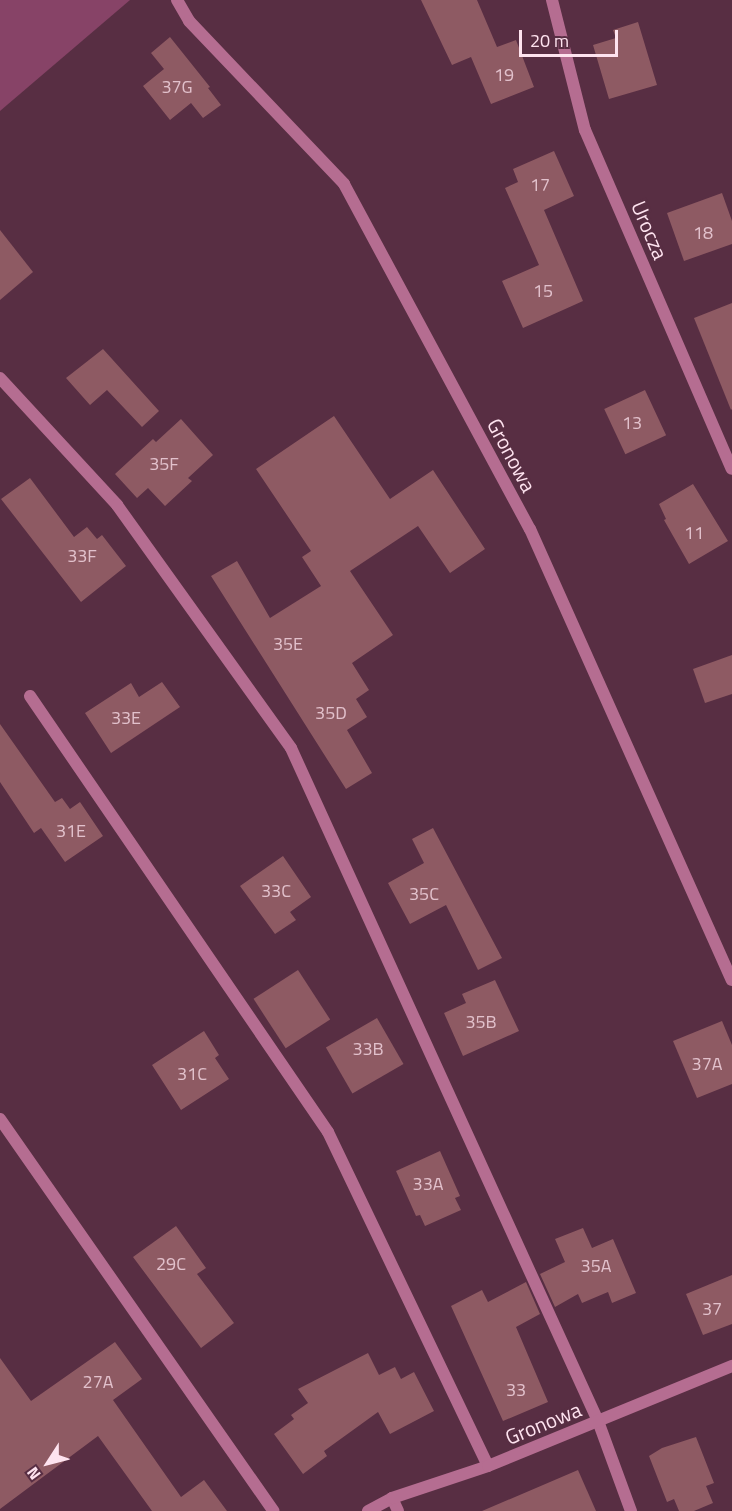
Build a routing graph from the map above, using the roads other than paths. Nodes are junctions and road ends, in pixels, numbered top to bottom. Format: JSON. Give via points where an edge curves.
{"nodes":[{"id":1,"x":177,"y":0,"type":"edge"},
{"id":2,"x":552,"y":0,"type":"edge"},
{"id":3,"x":0,"y":378,"type":"edge"},
{"id":4,"x":732,"y":469,"type":"edge"},
{"id":5,"x":30,"y":696,"type":"dead end"},
{"id":6,"x":732,"y":980,"type":"edge"},
{"id":7,"x":0,"y":1119,"type":"edge"},
{"id":8,"x":732,"y":1366,"type":"edge"},
{"id":9,"x":598,"y":1421,"type":"junction"},
{"id":10,"x":488,"y":1466,"type":"junction"},
{"id":11,"x":392,"y":1498,"type":"junction"},
{"id":12,"x":273,"y":1511,"type":"edge"},
{"id":13,"x":368,"y":1511,"type":"edge"},
{"id":14,"x":398,"y":1511,"type":"edge"},
{"id":15,"x":631,"y":1511,"type":"edge"}],
"edges":[{"from":1,"to":6,"type":"street","name":"Gronowa","via":[[189,21],[344,184],[530,529]]},
{"from":2,"to":4,"type":"street","name":"Urocza","via":[[585,130]]},
{"from":3,"to":9,"type":"street","via":[[117,505],[291,748]]},
{"from":5,"to":10,"type":"street","via":[[328,1132]]},
{"from":7,"to":12,"type":"street"},
{"from":8,"to":9,"type":"street","name":"Gronowa"},
{"from":9,"to":10,"type":"street","name":"Gronowa"},
{"from":9,"to":15,"type":"street"},
{"from":10,"to":11,"type":"street","name":"Gronowa"},
{"from":11,"to":13,"type":"street","name":"Gronowa"},
{"from":11,"to":14,"type":"street"}]}
